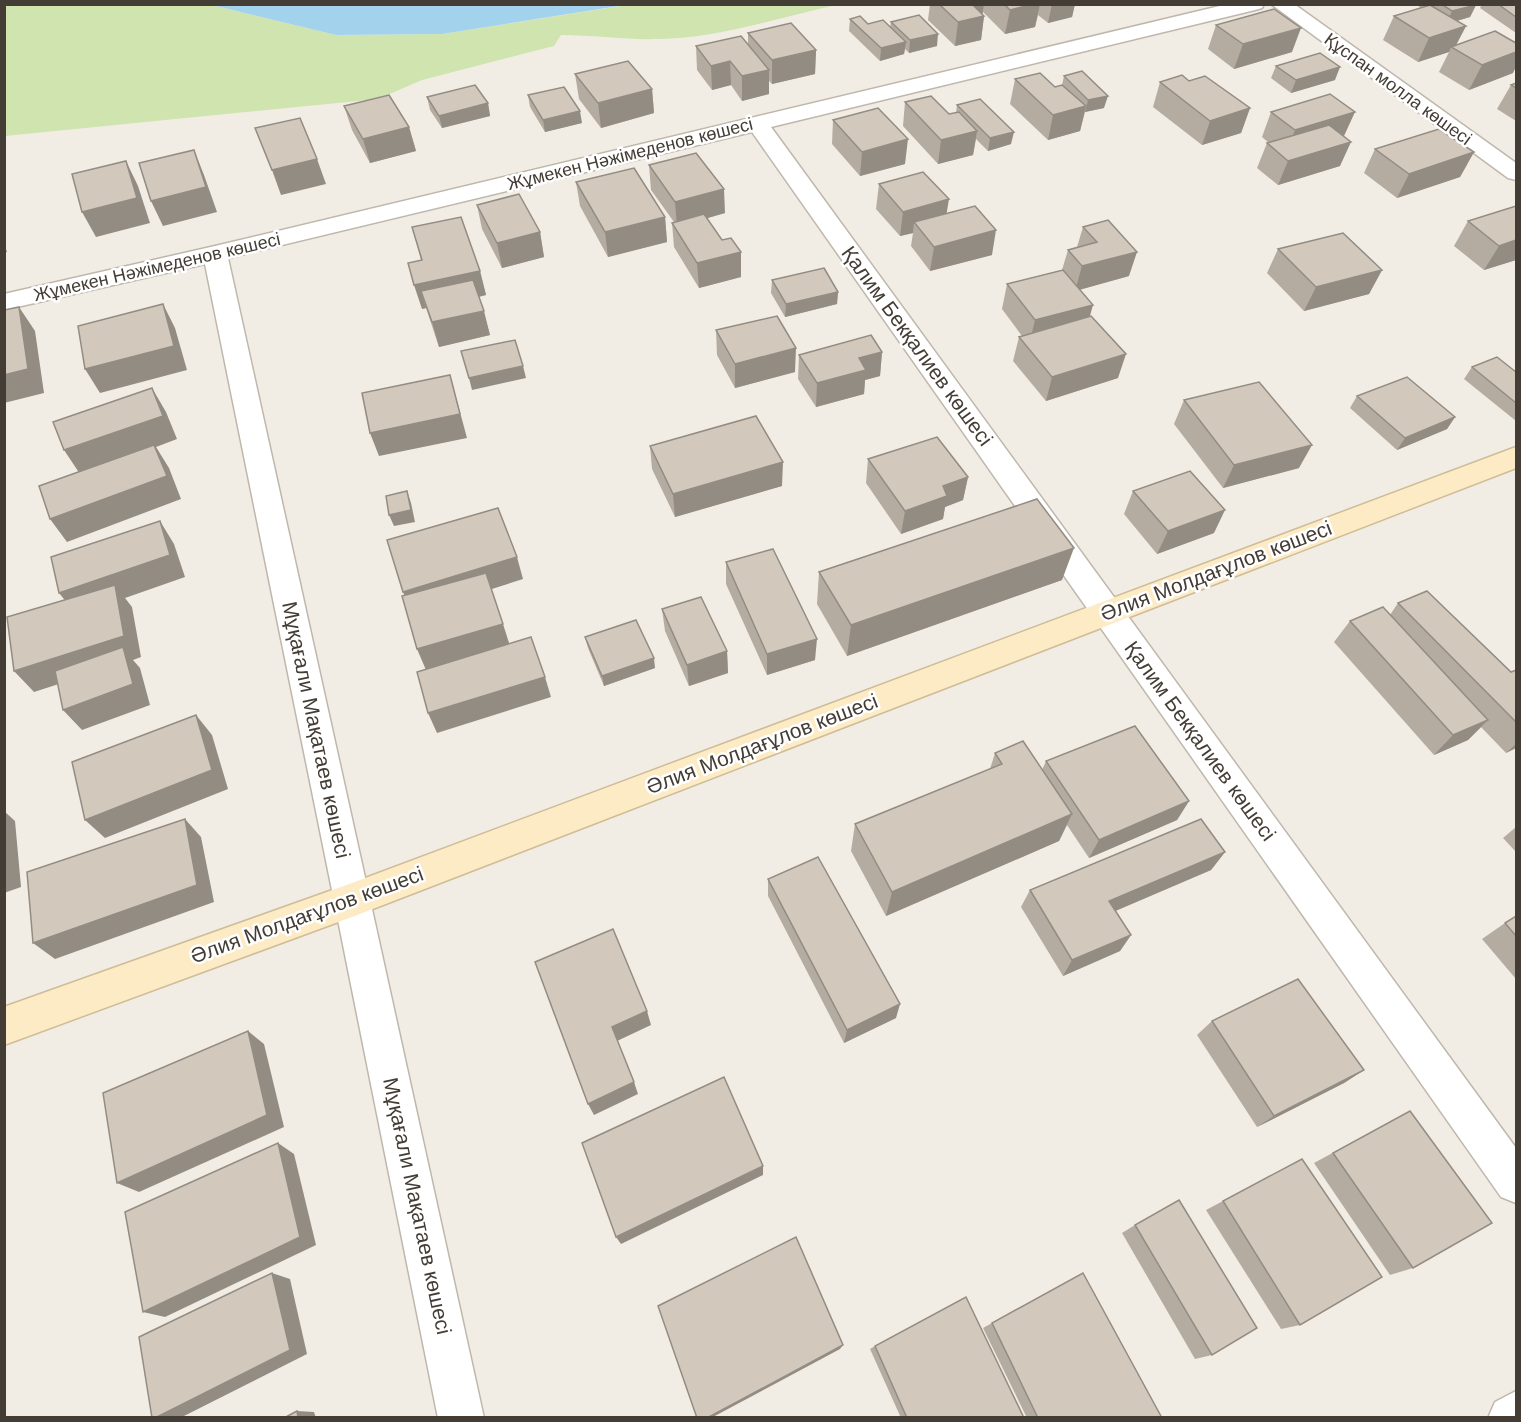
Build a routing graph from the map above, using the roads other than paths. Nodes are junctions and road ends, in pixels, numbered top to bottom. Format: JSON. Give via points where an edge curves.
{"nodes":[{"id":1,"x":1255,"y":4,"type":"edge"},
{"id":2,"x":1280,"y":4,"type":"edge"},
{"id":3,"x":757,"y":123,"type":"junction"},
{"id":4,"x":1516,"y":174,"type":"edge"},
{"id":5,"x":215,"y":254,"type":"junction"},
{"id":6,"x":4,"y":302,"type":"edge"},
{"id":7,"x":1516,"y":456,"type":"edge"},
{"id":8,"x":1107,"y":612,"type":"junction"},
{"id":9,"x":352,"y":900,"type":"junction"},
{"id":10,"x":4,"y":1026,"type":"edge"},
{"id":11,"x":1516,"y":1182,"type":"edge"},
{"id":12,"x":1516,"y":1414,"type":"edge"},
{"id":13,"x":461,"y":1418,"type":"edge"},
{"id":14,"x":1511,"y":1418,"type":"edge"}],
"edges":[{"from":1,"to":3,"type":"street","name":"Жұмекен Нәжімеденов көшесі"},
{"from":2,"to":4,"type":"street","name":"Құспан молла көшесі"},
{"from":3,"to":5,"type":"street","name":"Жұмекен Нәжімеденов көшесі"},
{"from":3,"to":8,"type":"street","name":"Қалим Бекқалиев көшесі"},
{"from":5,"to":6,"type":"street","name":"Жұмекен Нәжімеденов көшесі"},
{"from":5,"to":9,"type":"street","name":"Мұқағали Мақатаев көшесі"},
{"from":7,"to":8,"type":"main road","name":"Әлия Молдағұлов көшесі"},
{"from":8,"to":9,"type":"main road","name":"Әлия Молдағұлов көшесі"},
{"from":8,"to":11,"type":"street","name":"Қалим Бекқалиев көшесі"},
{"from":9,"to":10,"type":"main road","name":"Әлия Молдағұлов көшесі"},
{"from":9,"to":13,"type":"street","name":"Мұқағали Мақатаев көшесі"},
{"from":12,"to":14,"type":"street"}]}
